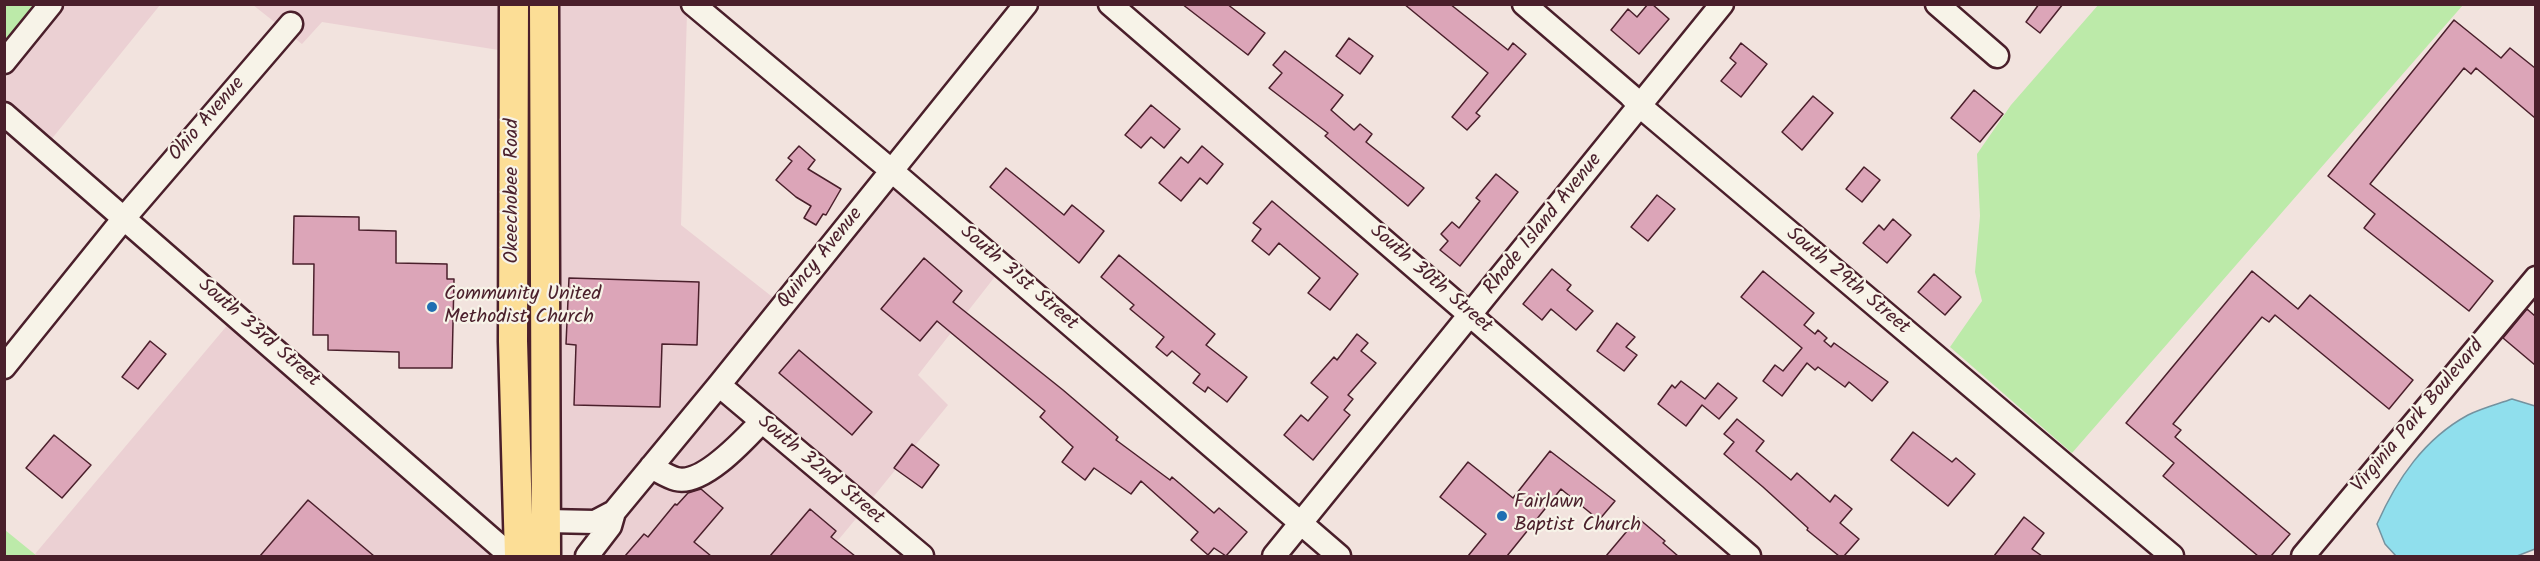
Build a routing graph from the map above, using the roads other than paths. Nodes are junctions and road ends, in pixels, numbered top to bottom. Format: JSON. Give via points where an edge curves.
{"nodes":[{"id":1,"x":51,"y":4,"type":"edge"},
{"id":2,"x":514,"y":4,"type":"edge"},
{"id":3,"x":544,"y":4,"type":"edge"},
{"id":4,"x":693,"y":4,"type":"edge"},
{"id":5,"x":1026,"y":4,"type":"edge"},
{"id":6,"x":1110,"y":4,"type":"edge"},
{"id":7,"x":1524,"y":4,"type":"edge"},
{"id":8,"x":1722,"y":4,"type":"edge"},
{"id":9,"x":1937,"y":4,"type":"edge"},
{"id":10,"x":291,"y":24,"type":"dead end"},
{"id":11,"x":1997,"y":56,"type":"dead end"},
{"id":12,"x":4,"y":62,"type":"edge"},
{"id":13,"x":1640,"y":106,"type":"junction"},
{"id":14,"x":4,"y":114,"type":"edge"},
{"id":15,"x":892,"y":171,"type":"junction"},
{"id":16,"x":125,"y":217,"type":"junction"},
{"id":17,"x":2535,"y":278,"type":"edge"},
{"id":18,"x":1471,"y":315,"type":"junction"},
{"id":19,"x":4,"y":367,"type":"edge"},
{"id":20,"x":719,"y":385,"type":"junction"},
{"id":21,"x":762,"y":421,"type":"junction"},
{"id":22,"x":651,"y":467,"type":"junction"},
{"id":23,"x":614,"y":512,"type":"junction"},
{"id":24,"x":547,"y":521,"type":"junction"},
{"id":25,"x":1300,"y":523,"type":"junction"},
{"id":26,"x":511,"y":556,"type":"edge"},
{"id":27,"x":519,"y":556,"type":"edge"},
{"id":28,"x":546,"y":556,"type":"edge"},
{"id":29,"x":587,"y":556,"type":"edge"},
{"id":30,"x":922,"y":556,"type":"edge"},
{"id":31,"x":1274,"y":556,"type":"edge"},
{"id":32,"x":1339,"y":556,"type":"edge"},
{"id":33,"x":1749,"y":556,"type":"edge"},
{"id":34,"x":2172,"y":556,"type":"edge"},
{"id":35,"x":2303,"y":556,"type":"edge"}],
"edges":[{"from":1,"to":12,"type":"street"},
{"from":2,"to":27,"type":"main road","name":"Okeechobee Road","via":[[513,341]]},
{"from":3,"to":24,"type":"main road","name":"Okeechobee Road"},
{"from":4,"to":15,"type":"street","name":"South 31st Street"},
{"from":5,"to":15,"type":"street","name":"Quincy Avenue"},
{"from":6,"to":18,"type":"street","name":"South 30th Street"},
{"from":7,"to":13,"type":"street","name":"South 29th Street"},
{"from":8,"to":13,"type":"street","name":"Rhode Island Avenue"},
{"from":9,"to":11,"type":"street"},
{"from":10,"to":16,"type":"street","name":"Ohio Avenue"},
{"from":13,"to":18,"type":"street","name":"Rhode Island Avenue"},
{"from":13,"to":34,"type":"street","name":"South 29th Street"},
{"from":14,"to":16,"type":"street","name":"South 33rd Street"},
{"from":15,"to":20,"type":"street","name":"Quincy Avenue"},
{"from":15,"to":25,"type":"street","name":"South 31st Street"},
{"from":16,"to":19,"type":"street","name":"Ohio Avenue"},
{"from":16,"to":26,"type":"street","name":"South 33rd Street"},
{"from":17,"to":35,"type":"street","name":"Virginia Park Boulevard"},
{"from":18,"to":25,"type":"street","name":"Rhode Island Avenue"},
{"from":18,"to":33,"type":"street","name":"South 30th Street"},
{"from":20,"to":21,"type":"street","name":"South 32nd Street"},
{"from":20,"to":22,"type":"street","name":"Quincy Avenue"},
{"from":21,"to":22,"type":"street","via":[[736,449],[698,477],[677,480]]},
{"from":21,"to":30,"type":"street","name":"South 32nd Street"},
{"from":22,"to":23,"type":"street","name":"Quincy Avenue"},
{"from":23,"to":24,"type":"street","via":[[595,522]]},
{"from":23,"to":29,"type":"street","name":"Quincy Avenue","via":[[610,526]]},
{"from":24,"to":28,"type":"main road","name":"Okeechobee Road"},
{"from":25,"to":31,"type":"street","name":"Rhode Island Avenue"},
{"from":25,"to":32,"type":"street","name":"South 31st Street"}]}
